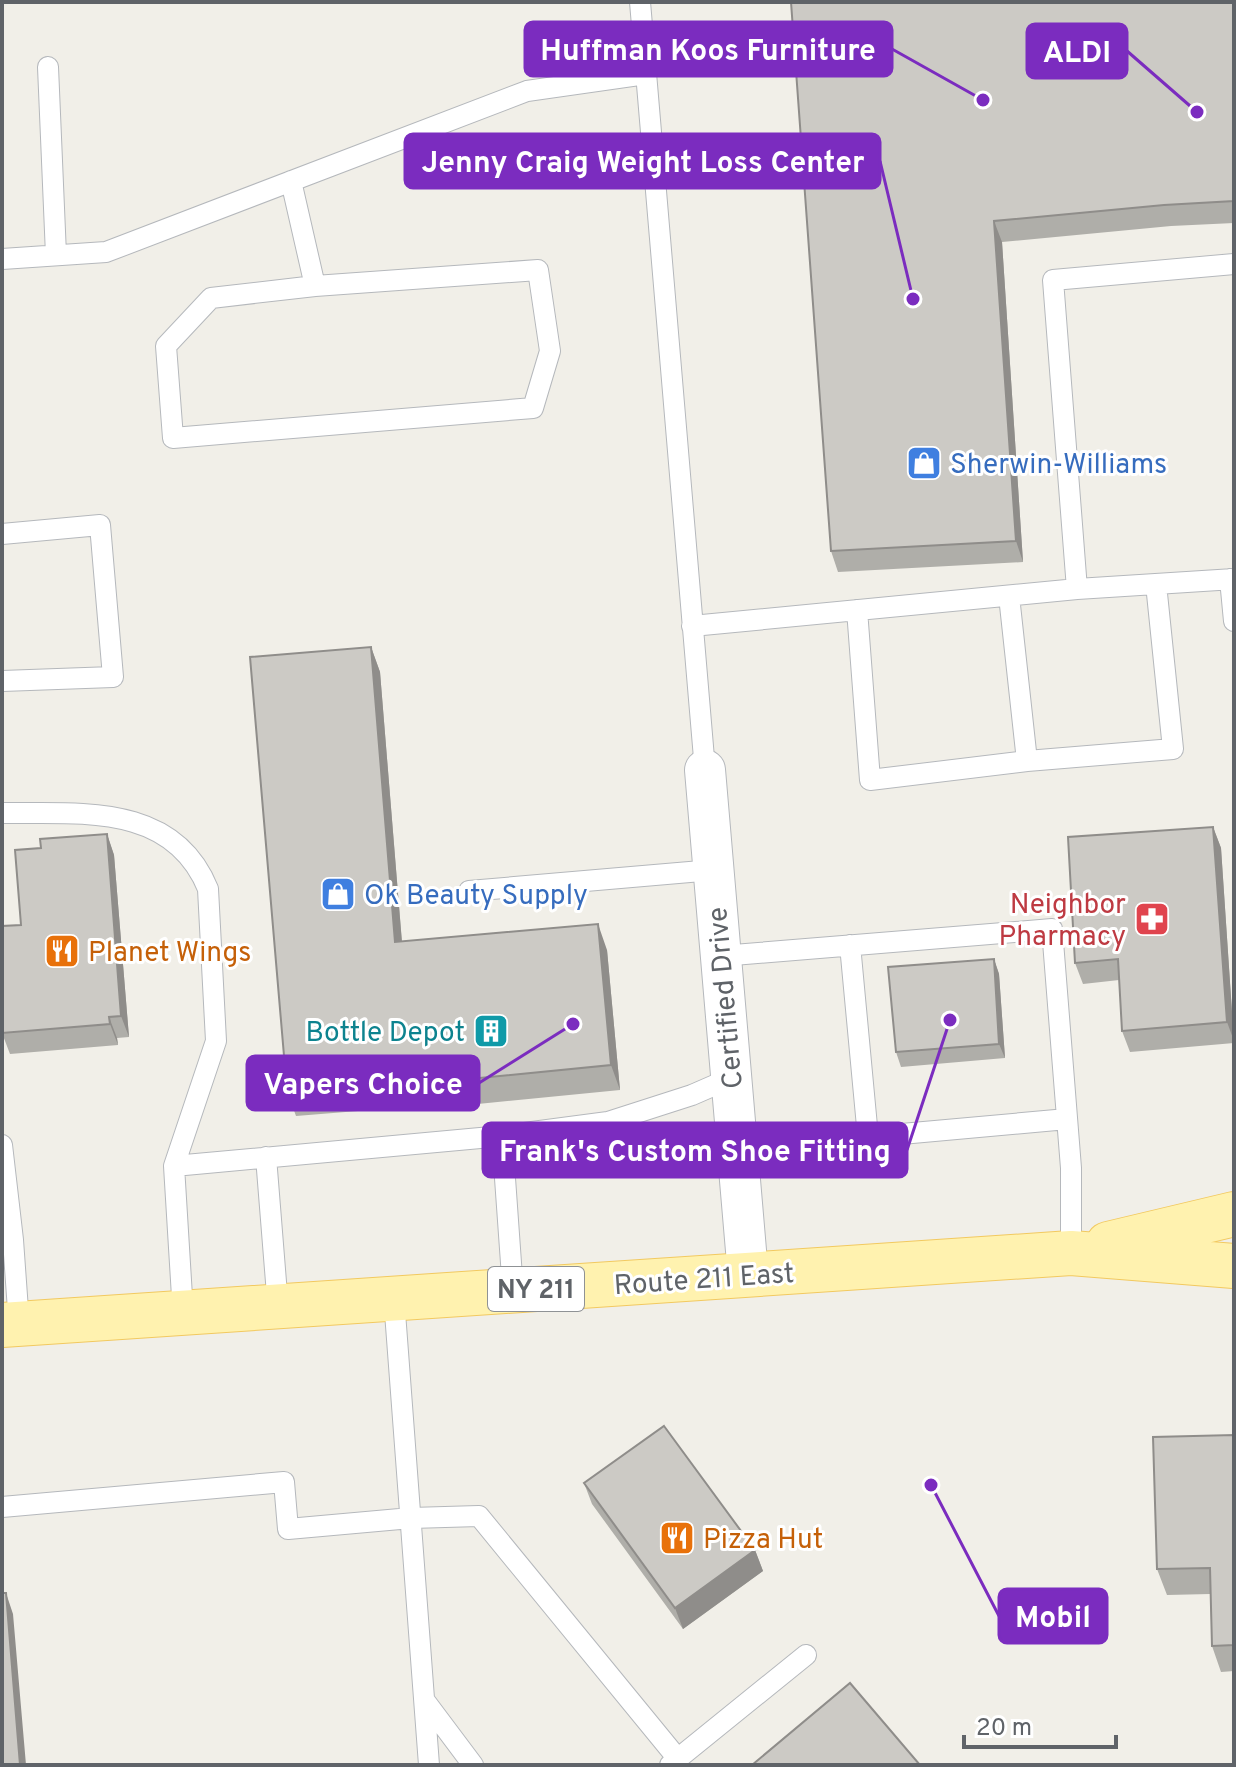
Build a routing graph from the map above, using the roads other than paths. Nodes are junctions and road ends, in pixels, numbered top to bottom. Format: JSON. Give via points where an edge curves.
{"nodes":[{"id":1,"x":640,"y":2,"type":"edge"},
{"id":2,"x":48,"y":67,"type":"dead end"},
{"id":3,"x":646,"y":74,"type":"junction"},
{"id":4,"x":291,"y":181,"type":"junction"},
{"id":5,"x":56,"y":255,"type":"junction"},
{"id":6,"x":2,"y":259,"type":"edge"},
{"id":7,"x":1234,"y":264,"type":"edge"},
{"id":8,"x":315,"y":286,"type":"junction"},
{"id":9,"x":2,"y":534,"type":"edge"},
{"id":10,"x":1232,"y":579,"type":"edge"},
{"id":11,"x":1156,"y":584,"type":"junction"},
{"id":12,"x":1077,"y":589,"type":"junction"},
{"id":13,"x":1009,"y":596,"type":"junction"},
{"id":14,"x":857,"y":610,"type":"junction"},
{"id":15,"x":1234,"y":621,"type":"edge"},
{"id":16,"x":692,"y":626,"type":"junction"},
{"id":17,"x":2,"y":681,"type":"edge"},
{"id":18,"x":1027,"y":761,"type":"junction"},
{"id":19,"x":705,"y":770,"type":"joint"},
{"id":20,"x":2,"y":813,"type":"edge"},
{"id":21,"x":713,"y":870,"type":"junction"},
{"id":22,"x":469,"y":891,"type":"dead end"},
{"id":23,"x":850,"y":945,"type":"junction"},
{"id":24,"x":721,"y":956,"type":"junction"},
{"id":25,"x":731,"y":1078,"type":"junction"},
{"id":26,"x":1067,"y":1119,"type":"junction"},
{"id":27,"x":502,"y":1136,"type":"junction"},
{"id":28,"x":2,"y":1145,"type":"edge"},
{"id":29,"x":266,"y":1157,"type":"junction"},
{"id":30,"x":174,"y":1166,"type":"junction"},
{"id":31,"x":1234,"y":1214,"type":"edge"},
{"id":32,"x":1071,"y":1253,"type":"junction"},
{"id":33,"x":1234,"y":1266,"type":"edge"},
{"id":34,"x":748,"y":1274,"type":"junction"},
{"id":35,"x":513,"y":1291,"type":"junction"},
{"id":36,"x":394,"y":1299,"type":"junction"},
{"id":37,"x":278,"y":1307,"type":"junction"},
{"id":38,"x":183,"y":1313,"type":"junction"},
{"id":39,"x":11,"y":1325,"type":"edge"},
{"id":40,"x":2,"y":1507,"type":"edge"},
{"id":41,"x":411,"y":1518,"type":"junction"},
{"id":42,"x":806,"y":1655,"type":"dead end"},
{"id":43,"x":424,"y":1700,"type":"junction"},
{"id":44,"x":674,"y":1762,"type":"edge"},
{"id":45,"x":429,"y":1765,"type":"edge"},
{"id":46,"x":473,"y":1765,"type":"edge"}],
"edges":[{"from":1,"to":3,"type":"lane"},
{"from":2,"to":5,"type":"lane"},
{"from":3,"to":4,"type":"lane","via":[[527,91]]},
{"from":3,"to":16,"type":"lane"},
{"from":4,"to":5,"type":"lane","via":[[106,252]]},
{"from":4,"to":8,"type":"lane"},
{"from":5,"to":6,"type":"lane"},
{"from":7,"to":12,"type":"lane","via":[[1053,280]]},
{"from":8,"to":8,"type":"lane","via":[[211,298],[166,346],[173,438],[533,408],[550,351],[538,270]]},
{"from":9,"to":17,"type":"lane","via":[[100,525],[113,677]]},
{"from":10,"to":11,"type":"lane"},
{"from":10,"to":15,"type":"lane"},
{"from":11,"to":12,"type":"lane"},
{"from":11,"to":18,"type":"lane","via":[[1173,749]]},
{"from":12,"to":13,"type":"lane"},
{"from":13,"to":14,"type":"lane"},
{"from":13,"to":18,"type":"lane"},
{"from":14,"to":16,"type":"lane"},
{"from":14,"to":18,"type":"lane","via":[[870,780]]},
{"from":16,"to":19,"type":"lane"},
{"from":19,"to":21,"type":"street","name":"Certified Drive"},
{"from":20,"to":30,"type":"lane","via":[[125,819],[154,828],[200,870],[208,889],[216,1041]]},
{"from":21,"to":22,"type":"lane"},
{"from":21,"to":24,"type":"street","name":"Certified Drive"},
{"from":23,"to":24,"type":"lane"},
{"from":23,"to":26,"type":"lane","via":[[868,1137]]},
{"from":23,"to":26,"type":"lane","via":[[1052,929]]},
{"from":24,"to":25,"type":"street","name":"Certified Drive"},
{"from":25,"to":27,"type":"lane","via":[[608,1122]]},
{"from":25,"to":34,"type":"street","name":"Certified Drive"},
{"from":26,"to":32,"type":"lane"},
{"from":27,"to":29,"type":"lane"},
{"from":27,"to":35,"type":"lane"},
{"from":28,"to":39,"type":"lane"},
{"from":29,"to":30,"type":"lane"},
{"from":29,"to":37,"type":"lane"},
{"from":30,"to":38,"type":"lane"},
{"from":31,"to":32,"type":"main road","name":"Route 211 East","number":"NY 211"},
{"from":32,"to":33,"type":"main road","name":"Route 211 East","number":"NY 211"},
{"from":32,"to":34,"type":"main road","name":"Route 211 East","number":"NY 211"},
{"from":34,"to":35,"type":"main road","name":"Route 211 East","number":"NY 211"},
{"from":35,"to":36,"type":"main road","name":"Route 211 East","number":"NY 211"},
{"from":36,"to":37,"type":"main road","name":"Route 211 East","number":"NY 211"},
{"from":36,"to":41,"type":"lane"},
{"from":37,"to":38,"type":"main road","name":"Route 211 East","number":"NY 211"},
{"from":38,"to":39,"type":"main road","name":"Route 211 East","number":"NY 211"},
{"from":40,"to":41,"type":"lane","via":[[284,1482],[288,1529]]},
{"from":41,"to":43,"type":"lane"},
{"from":41,"to":44,"type":"lane","via":[[479,1516]]},
{"from":42,"to":44,"type":"lane"},
{"from":43,"to":45,"type":"lane"},
{"from":43,"to":46,"type":"lane"}]}
